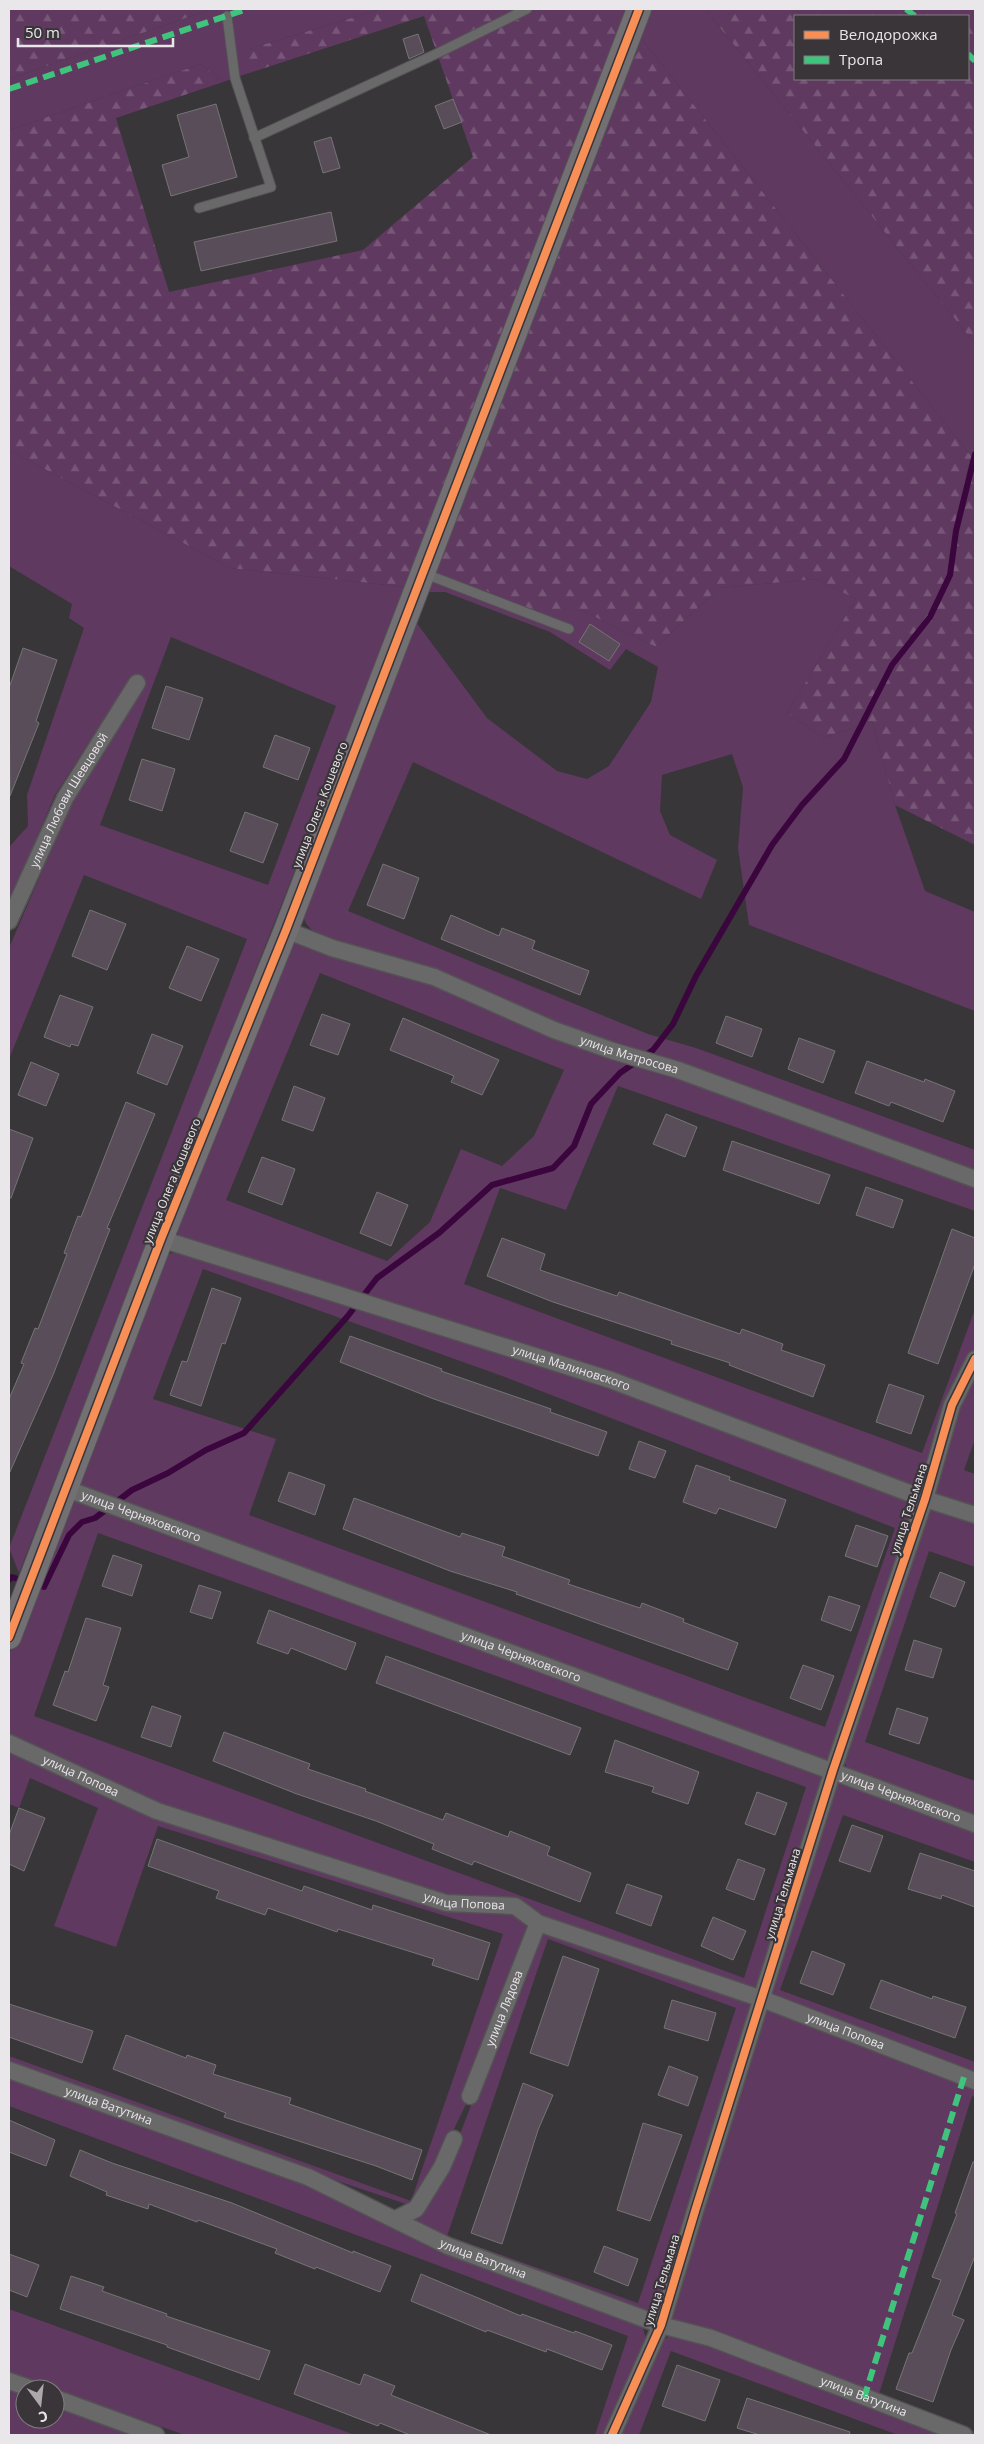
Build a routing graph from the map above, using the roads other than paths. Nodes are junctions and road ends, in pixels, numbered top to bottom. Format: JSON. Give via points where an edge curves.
{"nodes":[{"id":1,"x":527,"y":9,"type":"edge"},
{"id":2,"x":639,"y":9,"type":"edge"},
{"id":3,"x":227,"y":16,"type":"dead end"},
{"id":4,"x":254,"y":138,"type":"junction"},
{"id":5,"x":199,"y":208,"type":"dead end"},
{"id":6,"x":421,"y":572,"type":"junction"},
{"id":7,"x":569,"y":629,"type":"dead end"},
{"id":8,"x":137,"y":683,"type":"dead end"},
{"id":9,"x":9,"y":922,"type":"edge"},
{"id":10,"x":286,"y":930,"type":"junction"},
{"id":11,"x":975,"y":1179,"type":"edge"},
{"id":12,"x":161,"y":1239,"type":"junction"},
{"id":13,"x":975,"y":1359,"type":"edge"},
{"id":14,"x":67,"y":1489,"type":"junction"},
{"id":15,"x":925,"y":1499,"type":"junction"},
{"id":16,"x":975,"y":1515,"type":"edge"},
{"id":17,"x":9,"y":1637,"type":"edge"},
{"id":18,"x":9,"y":1744,"type":"edge"},
{"id":19,"x":833,"y":1770,"type":"junction"},
{"id":20,"x":975,"y":1824,"type":"edge"},
{"id":21,"x":538,"y":1923,"type":"junction"},
{"id":22,"x":762,"y":1999,"type":"junction"},
{"id":23,"x":9,"y":2070,"type":"edge"},
{"id":24,"x":975,"y":2081,"type":"edge"},
{"id":25,"x":470,"y":2096,"type":"dead end"},
{"id":26,"x":454,"y":2139,"type":"dead end"},
{"id":27,"x":396,"y":2220,"type":"junction"},
{"id":28,"x":661,"y":2325,"type":"junction"},
{"id":29,"x":65,"y":2402,"type":"edge"},
{"id":30,"x":156,"y":2435,"type":"edge"},
{"id":31,"x":612,"y":2435,"type":"edge"},
{"id":32,"x":964,"y":2435,"type":"edge"}],
"edges":[{"from":1,"to":4,"type":"lane"},
{"from":2,"to":6,"type":"street","name":"улица Олега Кошевого"},
{"from":3,"to":4,"type":"lane","via":[[234,78]]},
{"from":4,"to":5,"type":"lane","via":[[270,187]]},
{"from":6,"to":7,"type":"lane"},
{"from":6,"to":10,"type":"street","name":"улица Олега Кошевого"},
{"from":8,"to":9,"type":"street","name":"улица Любови Шевцовой","via":[[65,798]]},
{"from":10,"to":11,"type":"street","name":"улица Матросова","via":[[332,948],[434,977],[554,1030],[678,1070]]},
{"from":10,"to":12,"type":"street","name":"улица Олега Кошевого"},
{"from":12,"to":14,"type":"street","name":"улица Олега Кошевого"},
{"from":12,"to":15,"type":"street","name":"улица Малиновского","via":[[611,1380]]},
{"from":13,"to":15,"type":"street","name":"улица Тельмана","via":[[952,1405]]},
{"from":14,"to":17,"type":"street","name":"улица Олега Кошевого"},
{"from":14,"to":19,"type":"street","name":"улица Черняховского"},
{"from":15,"to":16,"type":"street","name":"улица Малиновского"},
{"from":15,"to":19,"type":"street","name":"улица Тельмана"},
{"from":18,"to":21,"type":"street","name":"улица Попова","via":[[157,1811],[446,1903],[515,1906]]},
{"from":19,"to":20,"type":"street","name":"улица Черняховского"},
{"from":19,"to":22,"type":"street","name":"улица Тельмана"},
{"from":21,"to":22,"type":"street","name":"улица Попова"},
{"from":21,"to":25,"type":"street","name":"улица Лядова"},
{"from":22,"to":24,"type":"street","name":"улица Попова"},
{"from":22,"to":28,"type":"street","name":"улица Тельмана"},
{"from":23,"to":27,"type":"street","name":"улица Ватутина","via":[[308,2177]]},
{"from":26,"to":27,"type":"street","via":[[442,2167],[416,2209]]},
{"from":27,"to":28,"type":"street","name":"улица Ватутина","via":[[448,2246]]},
{"from":28,"to":31,"type":"street","name":"улица Тельмана"},
{"from":28,"to":32,"type":"street","name":"улица Ватутина","via":[[710,2338]]},
{"from":29,"to":30,"type":"street"}]}
